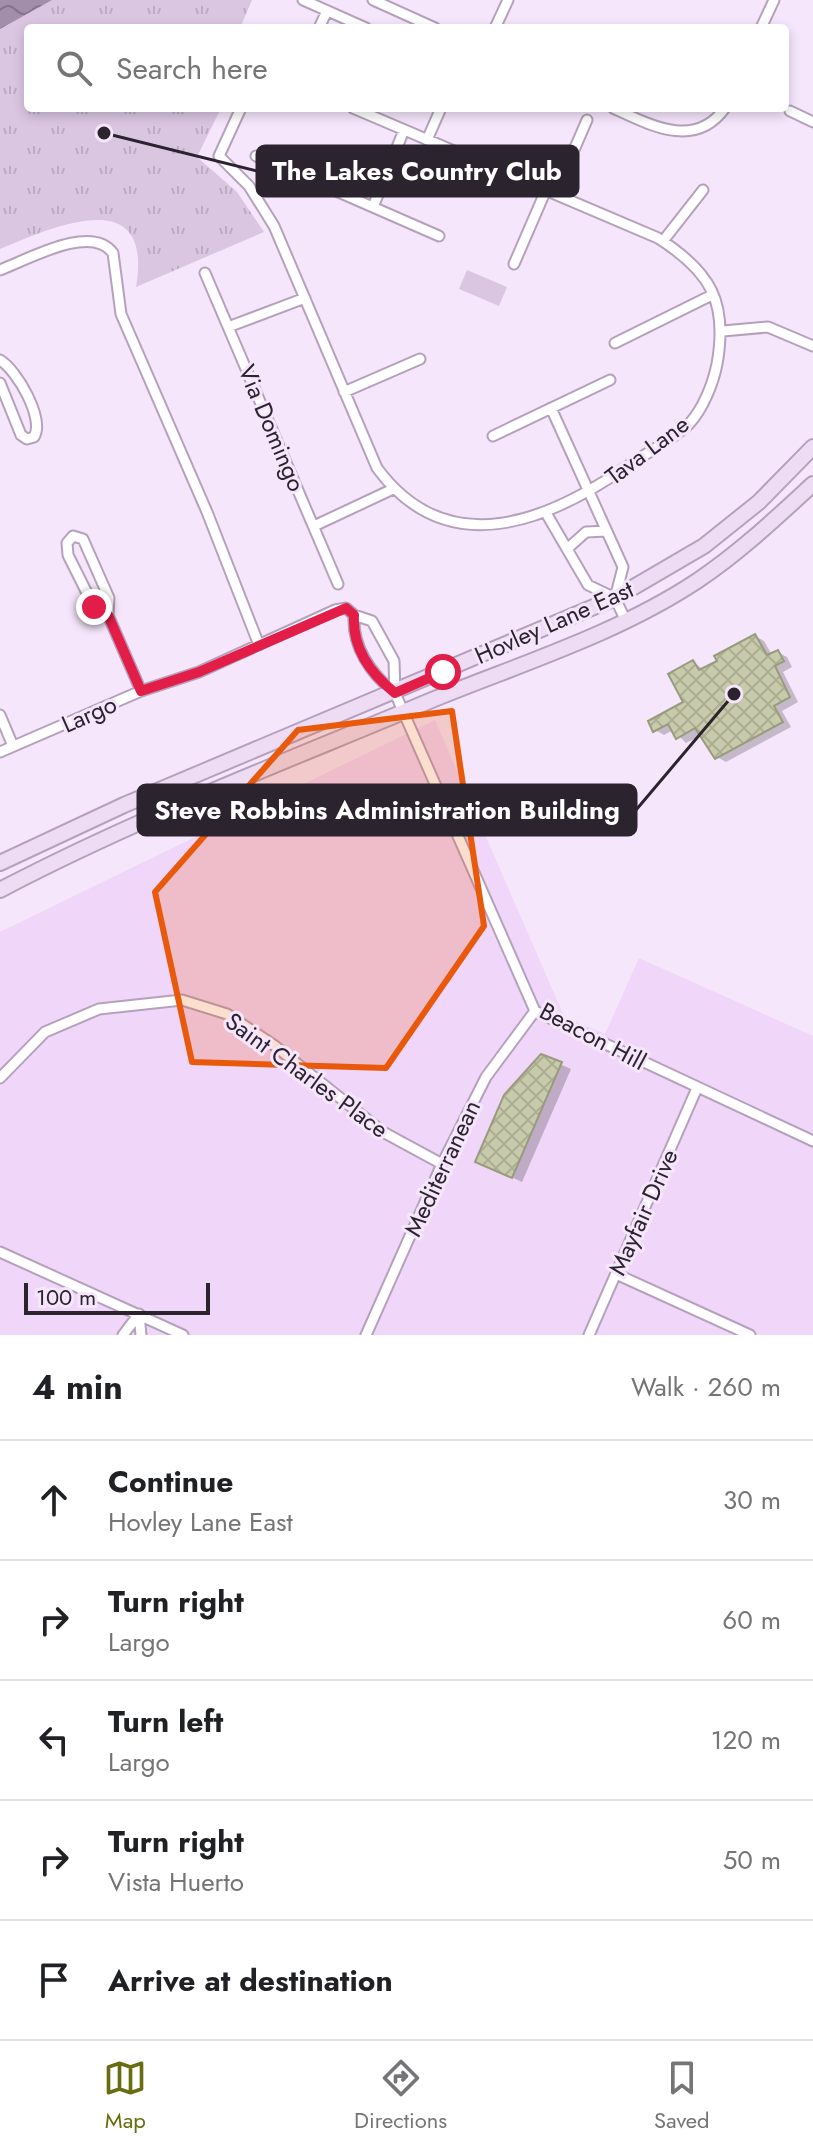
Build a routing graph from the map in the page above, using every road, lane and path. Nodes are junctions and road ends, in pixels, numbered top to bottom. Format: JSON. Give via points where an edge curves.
{"nodes":[{"id":1,"x":303,"y":0,"type":"edge"},
{"id":2,"x":373,"y":0,"type":"edge"},
{"id":3,"x":508,"y":0,"type":"edge"},
{"id":4,"x":774,"y":0,"type":"edge"},
{"id":5,"x":327,"y":11,"type":"junction"},
{"id":6,"x":321,"y":24,"type":"edge"},
{"id":7,"x":357,"y":24,"type":"edge"},
{"id":8,"x":426,"y":24,"type":"edge"},
{"id":9,"x":497,"y":24,"type":"edge"},
{"id":10,"x":763,"y":24,"type":"edge"},
{"id":11,"x":790,"y":111,"type":"dead end"},
{"id":12,"x":239,"y":112,"type":"edge"},
{"id":13,"x":362,"y":112,"type":"edge"},
{"id":14,"x":439,"y":112,"type":"edge"},
{"id":15,"x":622,"y":112,"type":"edge"},
{"id":16,"x":721,"y":112,"type":"edge"},
{"id":17,"x":587,"y":120,"type":"dead end"},
{"id":18,"x":813,"y":122,"type":"edge"},
{"id":19,"x":404,"y":130,"type":"junction"},
{"id":20,"x":427,"y":140,"type":"junction"},
{"id":21,"x":256,"y":156,"type":"dead end"},
{"id":22,"x":703,"y":190,"type":"dead end"},
{"id":23,"x":551,"y":192,"type":"junction"},
{"id":24,"x":373,"y":207,"type":"junction"},
{"id":25,"x":439,"y":236,"type":"dead end"},
{"id":26,"x":663,"y":241,"type":"junction"},
{"id":27,"x":514,"y":264,"type":"dead end"},
{"id":28,"x":0,"y":270,"type":"edge"},
{"id":29,"x":205,"y":273,"type":"dead end"},
{"id":30,"x":712,"y":295,"type":"junction"},
{"id":31,"x":305,"y":298,"type":"junction"},
{"id":32,"x":228,"y":327,"type":"junction"},
{"id":33,"x":723,"y":331,"type":"junction"},
{"id":34,"x":615,"y":343,"type":"dead end"},
{"id":35,"x":813,"y":346,"type":"edge"},
{"id":36,"x":420,"y":359,"type":"dead end"},
{"id":37,"x":0,"y":360,"type":"edge"},
{"id":38,"x":610,"y":380,"type":"dead end"},
{"id":39,"x":0,"y":383,"type":"edge"},
{"id":40,"x":344,"y":392,"type":"junction"},
{"id":41,"x":551,"y":408,"type":"junction"},
{"id":42,"x":493,"y":436,"type":"dead end"},
{"id":43,"x":813,"y":447,"type":"edge"},
{"id":44,"x":813,"y":484,"type":"edge"},
{"id":45,"x":393,"y":489,"type":"junction"},
{"id":46,"x":591,"y":492,"type":"junction"},
{"id":47,"x":546,"y":513,"type":"junction"},
{"id":48,"x":314,"y":526,"type":"junction"},
{"id":49,"x":607,"y":531,"type":"junction"},
{"id":50,"x":567,"y":549,"type":"junction"},
{"id":51,"x":338,"y":584,"type":"dead end"},
{"id":52,"x":615,"y":598,"type":"junction"},
{"id":53,"x":108,"y":615,"type":"junction"},
{"id":54,"x":354,"y":615,"type":"junction"},
{"id":55,"x":625,"y":619,"type":"junction"},
{"id":56,"x":259,"y":645,"type":"junction"},
{"id":57,"x":141,"y":691,"type":"junction"},
{"id":58,"x":395,"y":693,"type":"junction"},
{"id":59,"x":402,"y":713,"type":"junction"},
{"id":60,"x":0,"y":715,"type":"edge"},
{"id":61,"x":13,"y":746,"type":"junction"},
{"id":62,"x":0,"y":752,"type":"edge"},
{"id":63,"x":0,"y":863,"type":"edge"},
{"id":64,"x":0,"y":890,"type":"edge"},
{"id":65,"x":535,"y":1011,"type":"junction"},
{"id":66,"x":0,"y":1078,"type":"edge"},
{"id":67,"x":697,"y":1088,"type":"junction"},
{"id":68,"x":813,"y":1141,"type":"edge"},
{"id":69,"x":442,"y":1164,"type":"junction"},
{"id":70,"x":0,"y":1252,"type":"edge"},
{"id":71,"x":616,"y":1274,"type":"junction"},
{"id":72,"x":139,"y":1314,"type":"junction"},
{"id":73,"x":123,"y":1335,"type":"edge"},
{"id":74,"x":141,"y":1335,"type":"edge"},
{"id":75,"x":183,"y":1335,"type":"edge"},
{"id":76,"x":366,"y":1335,"type":"edge"},
{"id":77,"x":589,"y":1335,"type":"edge"},
{"id":78,"x":750,"y":1335,"type":"edge"}],
"edges":[{"from":1,"to":5,"type":"street"},
{"from":2,"to":8,"type":"street"},
{"from":3,"to":9,"type":"street"},
{"from":4,"to":10,"type":"street"},
{"from":5,"to":6,"type":"street"},
{"from":5,"to":7,"type":"street"},
{"from":11,"to":18,"type":"street"},
{"from":12,"to":31,"type":"street","name":"Tava Lane","via":[[219,156],[262,202]]},
{"from":13,"to":19,"type":"street","name":"Tava Lane"},
{"from":14,"to":20,"type":"street"},
{"from":15,"to":16,"type":"street","via":[[680,132],[707,127]]},
{"from":17,"to":23,"type":"street"},
{"from":19,"to":20,"type":"street","name":"Tava Lane"},
{"from":19,"to":24,"type":"street"},
{"from":20,"to":23,"type":"street","name":"Tava Lane"},
{"from":21,"to":24,"type":"street"},
{"from":22,"to":26,"type":"street"},
{"from":23,"to":26,"type":"street","name":"Tava Lane"},
{"from":23,"to":27,"type":"street"},
{"from":24,"to":25,"type":"street"},
{"from":26,"to":30,"type":"street","name":"Tava Lane","via":[[687,256]]},
{"from":28,"to":56,"type":"street","via":[[81,239],[109,247],[116,261],[121,314]]},
{"from":29,"to":32,"type":"street","name":"Via Domingo"},
{"from":30,"to":33,"type":"street","name":"Tava Lane"},
{"from":30,"to":34,"type":"street"},
{"from":31,"to":32,"type":"street"},
{"from":31,"to":40,"type":"street","name":"Tava Lane"},
{"from":32,"to":48,"type":"street","name":"Via Domingo"},
{"from":33,"to":35,"type":"street","via":[[768,327]]},
{"from":33,"to":46,"type":"street","name":"Tava Lane","via":[[713,383],[690,423]]},
{"from":36,"to":40,"type":"street"},
{"from":37,"to":39,"type":"street","via":[[13,368],[37,421],[34,437],[21,435]]},
{"from":38,"to":41,"type":"street"},
{"from":40,"to":45,"type":"street","name":"Tava Lane","via":[[377,468]]},
{"from":41,"to":42,"type":"street"},
{"from":41,"to":46,"type":"street"},
{"from":43,"to":52,"type":"main road","name":"Hovley Lane East","via":[[759,502],[704,546]]},
{"from":44,"to":55,"type":"main road","name":"Hovley Lane East","via":[[762,532],[696,582]]},
{"from":45,"to":47,"type":"street","name":"Tava Lane","via":[[433,515],[466,524],[487,526]]},
{"from":45,"to":48,"type":"street"},
{"from":46,"to":47,"type":"street","name":"Tava Lane"},
{"from":46,"to":49,"type":"street","name":"Tava Lane"},
{"from":47,"to":50,"type":"street"},
{"from":48,"to":51,"type":"street","name":"Via Domingo"},
{"from":49,"to":50,"type":"street","via":[[586,532]]},
{"from":49,"to":52,"type":"street","name":"Tava Lane","via":[[623,567]]},
{"from":50,"to":52,"type":"street","via":[[588,585]]},
{"from":52,"to":55,"type":"street"},
{"from":52,"to":58,"type":"main road","name":"Hovley Lane East"},
{"from":53,"to":53,"type":"street","via":[[109,598],[90,552],[83,539],[73,536],[67,543],[68,555],[94,607]]},
{"from":53,"to":57,"type":"street"},
{"from":54,"to":56,"type":"street","name":"Largo","via":[[346,608],[335,610]]},
{"from":54,"to":58,"type":"street","via":[[353,629],[371,673]]},
{"from":54,"to":58,"type":"street","via":[[372,621],[394,661]]},
{"from":55,"to":59,"type":"main road","name":"Hovley Lane East"},
{"from":56,"to":57,"type":"street","name":"Largo"},
{"from":57,"to":61,"type":"street","name":"Largo"},
{"from":58,"to":59,"type":"street"},
{"from":58,"to":63,"type":"main road","name":"Hovley Lane East"},
{"from":59,"to":64,"type":"main road","name":"Hovley Lane East","via":[[93,841]]},
{"from":59,"to":65,"type":"street","name":"Beacon Hill"},
{"from":60,"to":61,"type":"street"},
{"from":61,"to":62,"type":"street","name":"Largo"},
{"from":65,"to":67,"type":"street","name":"Beacon Hill"},
{"from":65,"to":69,"type":"street","name":"Mediterranean","via":[[486,1077]]},
{"from":66,"to":69,"type":"street","name":"Saint Charles Place","via":[[45,1032],[99,1009],[182,1000],[227,1014],[383,1132]]},
{"from":67,"to":68,"type":"street","name":"Beacon Hill"},
{"from":67,"to":71,"type":"street","name":"Mayfair Drive"},
{"from":69,"to":76,"type":"street","name":"Mediterranean"},
{"from":70,"to":72,"type":"street"},
{"from":71,"to":77,"type":"street","name":"Mayfair Drive"},
{"from":71,"to":78,"type":"street"},
{"from":72,"to":73,"type":"street"},
{"from":72,"to":74,"type":"street"},
{"from":72,"to":75,"type":"street"}]}
